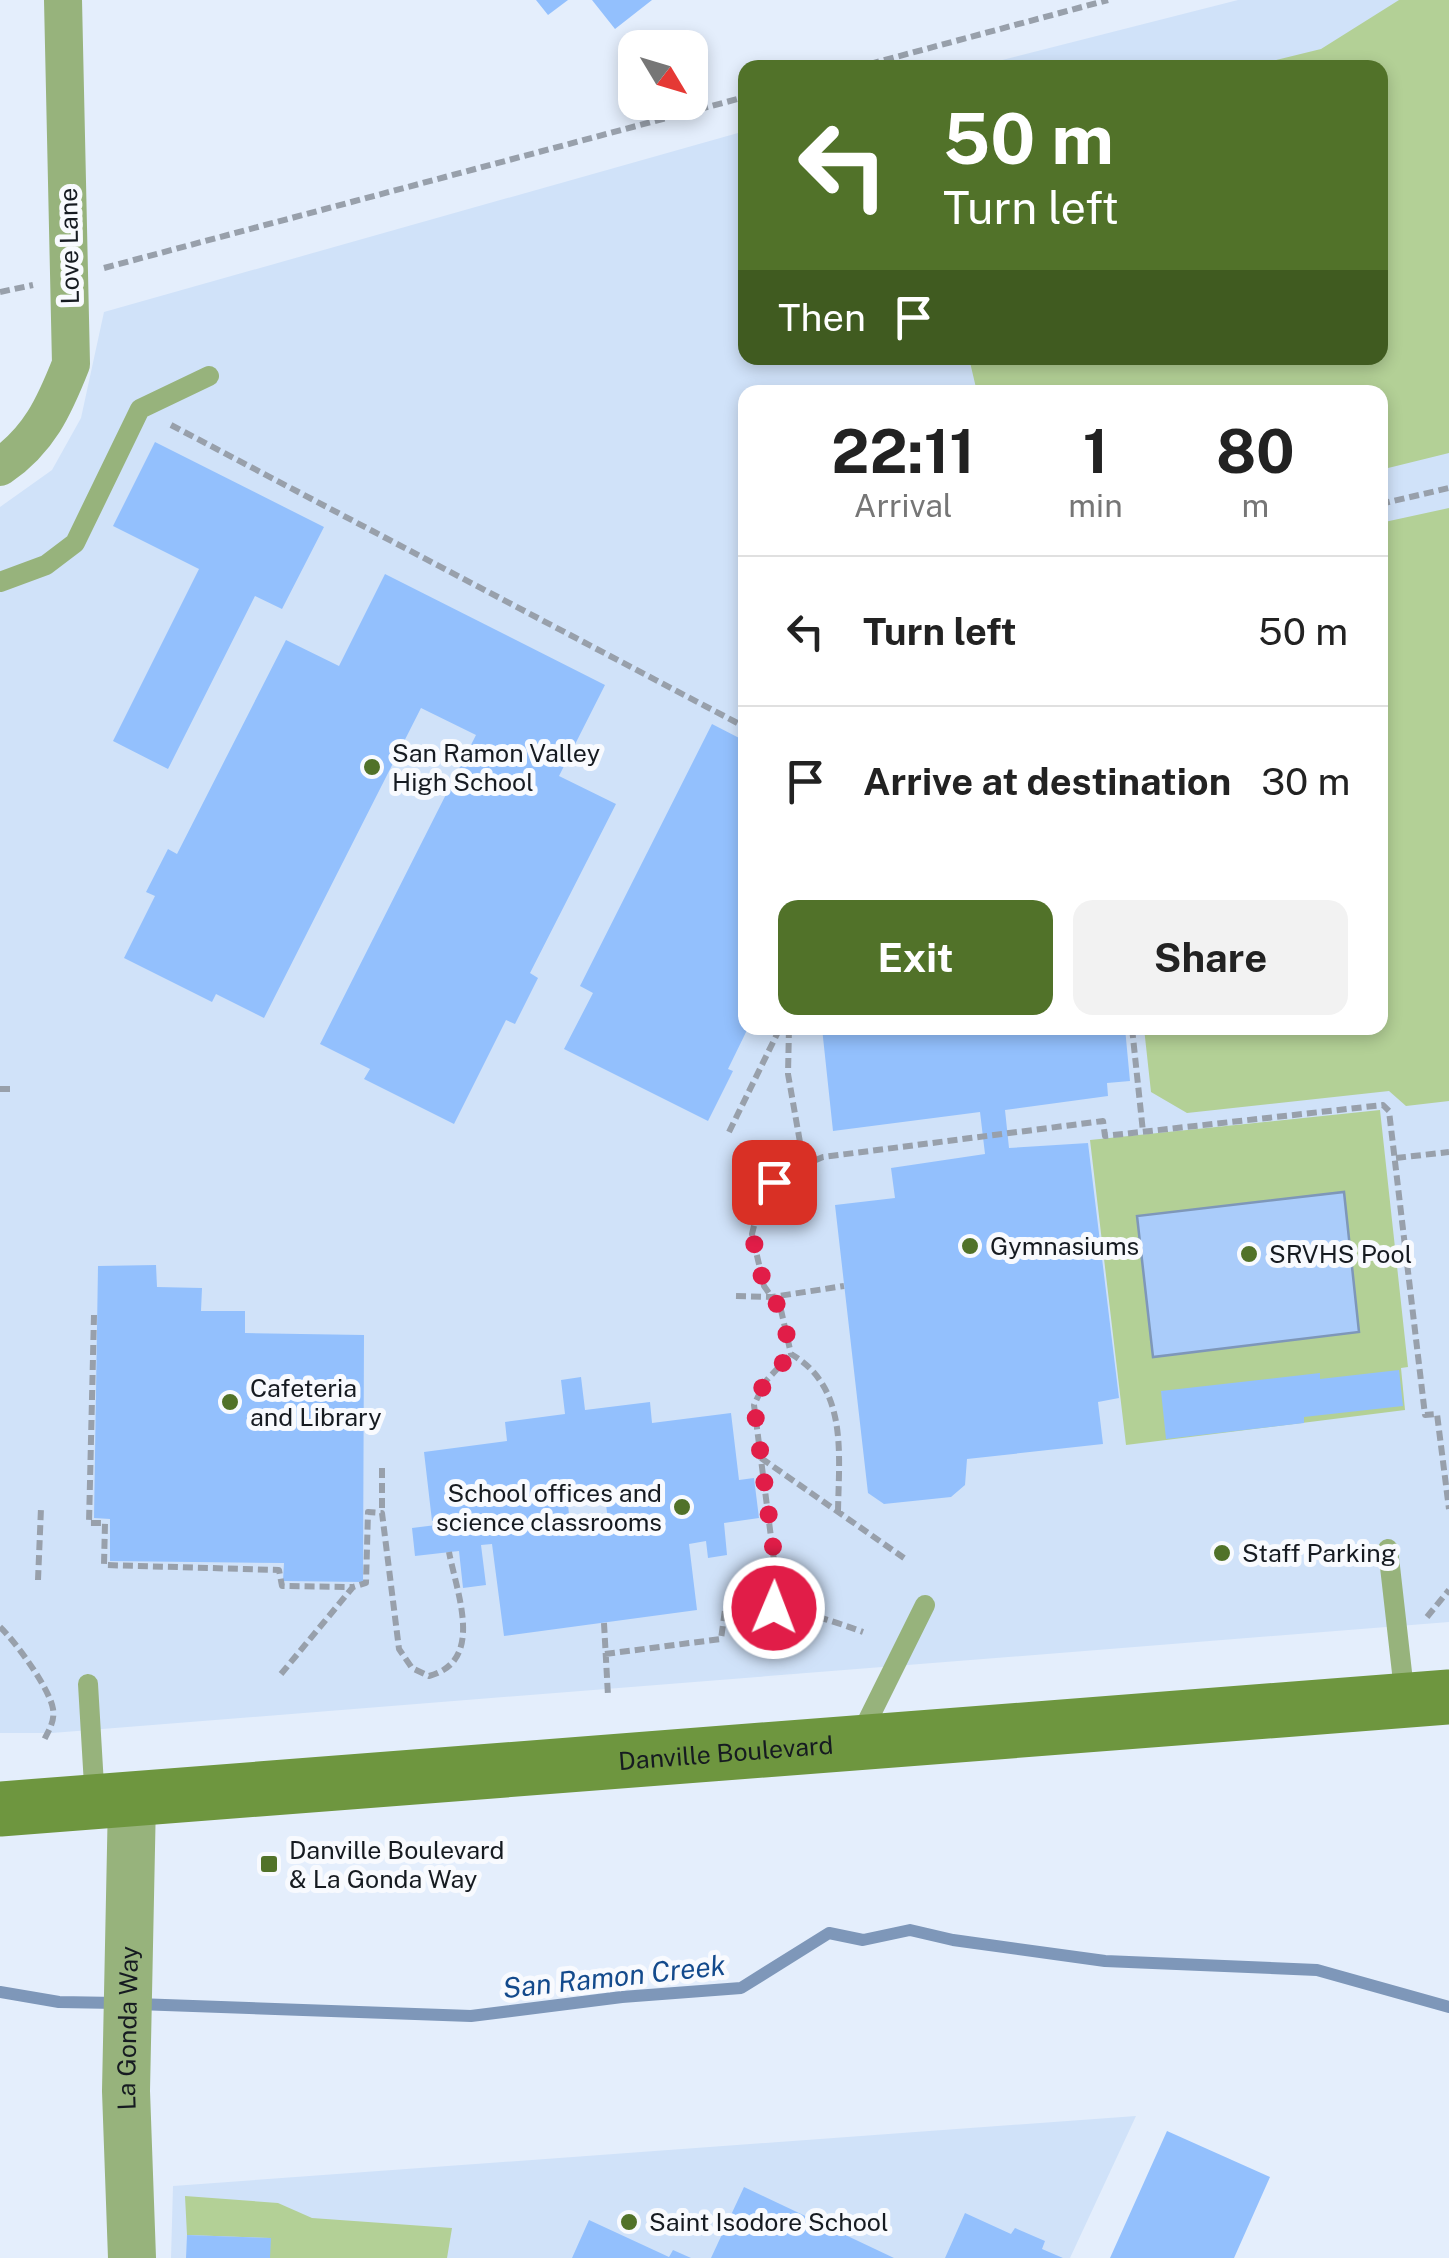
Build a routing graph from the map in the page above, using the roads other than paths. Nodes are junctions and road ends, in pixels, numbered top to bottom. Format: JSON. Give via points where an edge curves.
{"nodes":[{"id":1,"x":62,"y":0,"type":"edge"},
{"id":2,"x":209,"y":376,"type":"dead end"},
{"id":3,"x":0,"y":467,"type":"edge"},
{"id":4,"x":0,"y":582,"type":"edge"},
{"id":5,"x":1388,"y":1549,"type":"dead end"},
{"id":6,"x":925,"y":1606,"type":"dead end"},
{"id":7,"x":88,"y":1684,"type":"dead end"},
{"id":8,"x":1427,"y":1699,"type":"edge"},
{"id":9,"x":856,"y":1744,"type":"junction"},
{"id":10,"x":114,"y":1801,"type":"junction"},
{"id":11,"x":0,"y":1809,"type":"edge"},
{"id":12,"x":132,"y":2258,"type":"edge"}],
"edges":[{"from":1,"to":3,"type":"street","name":"Love Lane","via":[[71,364],[39,433]]},
{"from":2,"to":4,"type":"lane","via":[[140,409],[75,543],[46,565]]},
{"from":5,"to":8,"type":"lane"},
{"from":6,"to":9,"type":"lane"},
{"from":7,"to":10,"type":"lane"},
{"from":8,"to":9,"type":"main road","name":"Danville Boulevard"},
{"from":9,"to":10,"type":"main road","name":"Danville Boulevard"},
{"from":10,"to":11,"type":"main road","name":"Danville Boulevard"},
{"from":10,"to":12,"type":"street","name":"La Gonda Way","via":[[131,1934],[126,2091]]}]}
